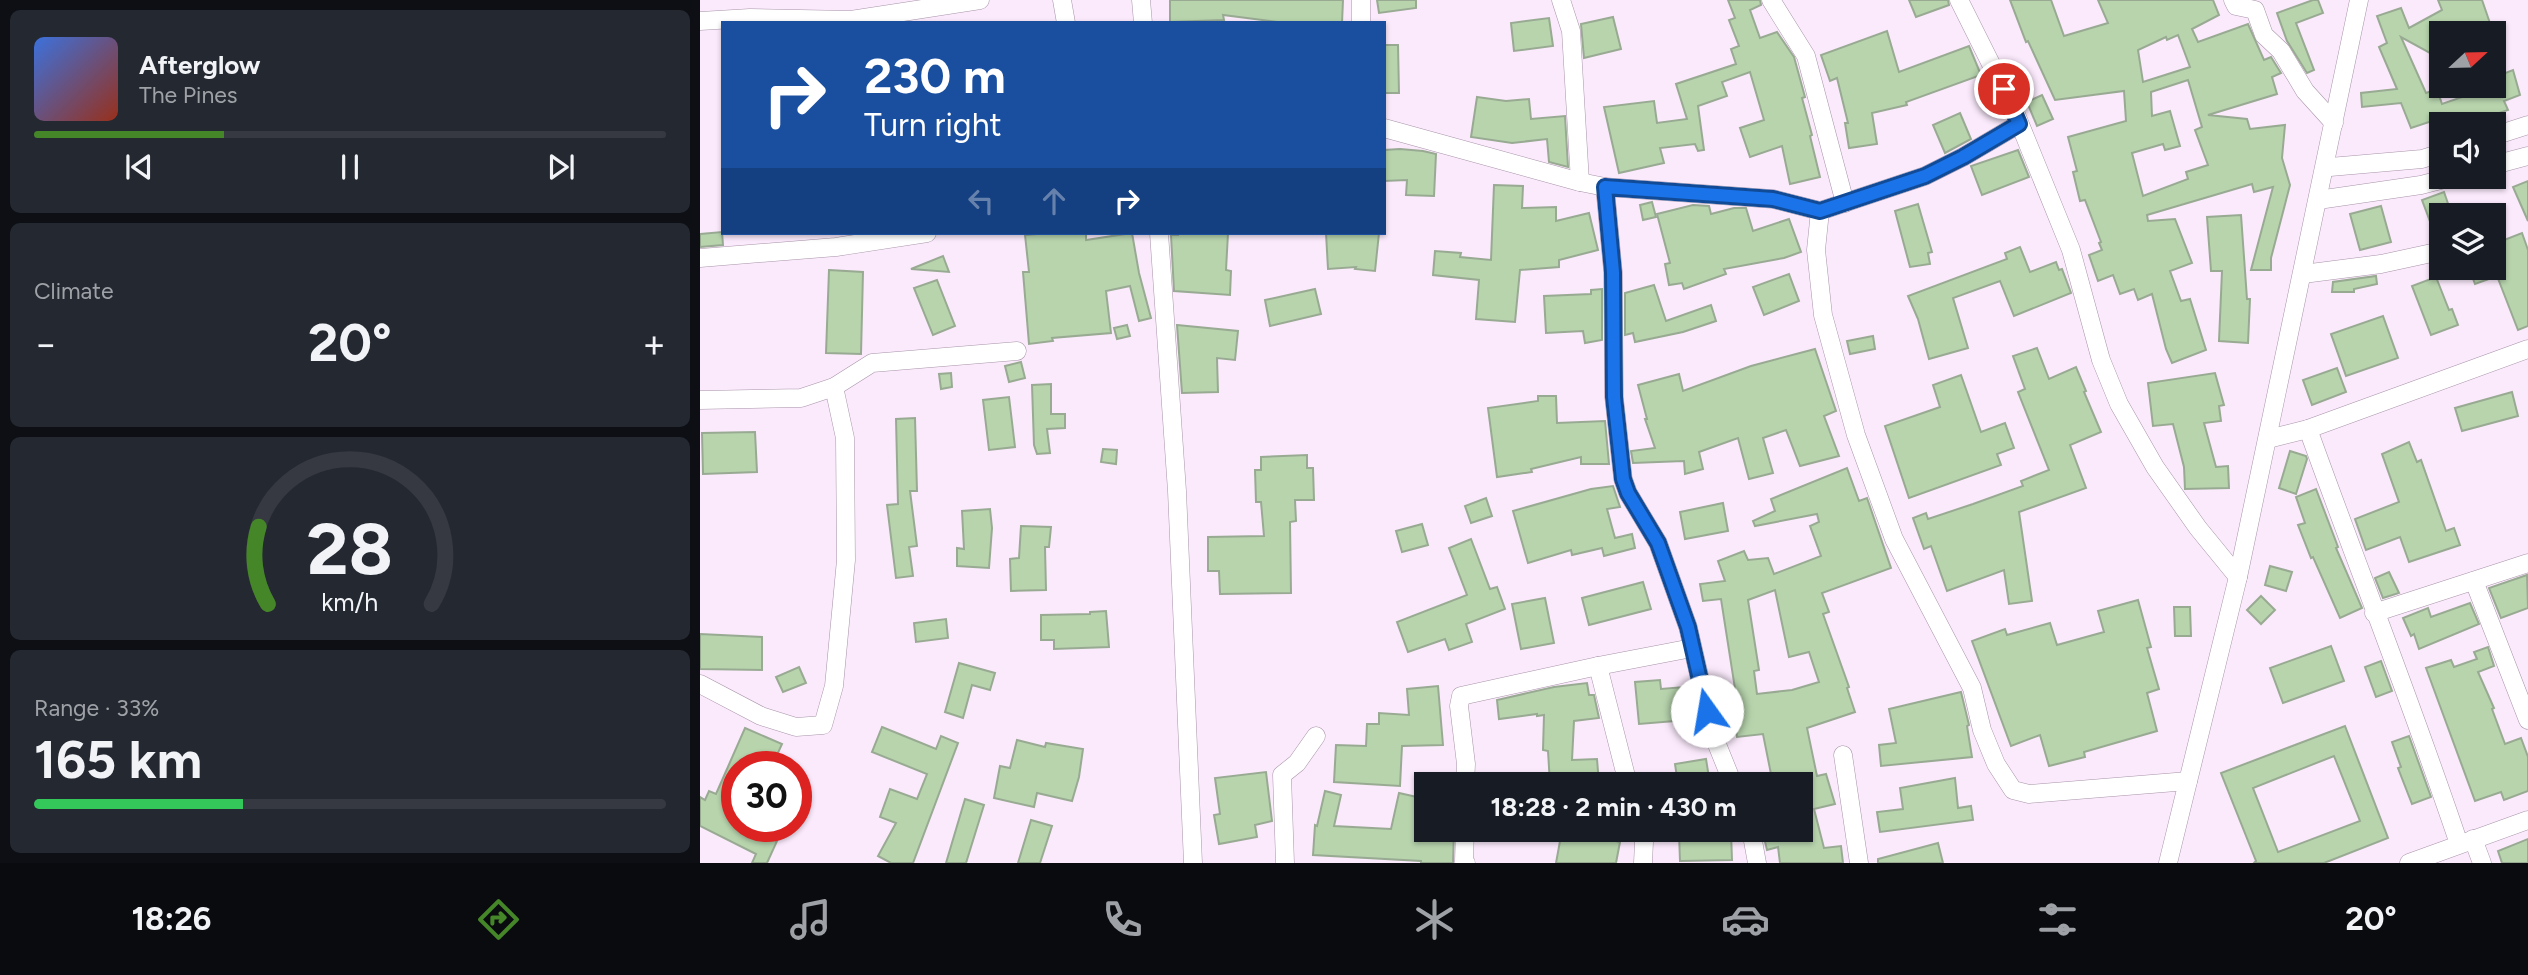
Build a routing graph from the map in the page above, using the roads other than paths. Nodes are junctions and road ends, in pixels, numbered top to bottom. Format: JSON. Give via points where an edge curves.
{"nodes":[{"id":1,"x":980,"y":0,"type":"edge"},
{"id":2,"x":1062,"y":0,"type":"edge"},
{"id":3,"x":1142,"y":0,"type":"edge"},
{"id":4,"x":1361,"y":0,"type":"edge"},
{"id":5,"x":1561,"y":0,"type":"edge"},
{"id":6,"x":1771,"y":0,"type":"edge"},
{"id":7,"x":1959,"y":0,"type":"edge"},
{"id":8,"x":2233,"y":0,"type":"edge"},
{"id":9,"x":2359,"y":0,"type":"edge"},
{"id":10,"x":700,"y":21,"type":"edge"},
{"id":11,"x":1066,"y":21,"type":"edge"},
{"id":12,"x":1143,"y":21,"type":"edge"},
{"id":13,"x":1361,"y":21,"type":"edge"},
{"id":14,"x":2334,"y":123,"type":"junction"},
{"id":15,"x":2019,"y":124,"type":"junction"},
{"id":16,"x":2528,"y":125,"type":"edge"},
{"id":17,"x":1386,"y":129,"type":"edge"},
{"id":18,"x":2506,"y":132,"type":"edge"},
{"id":19,"x":2528,"y":156,"type":"edge"},
{"id":20,"x":2429,"y":157,"type":"edge"},
{"id":21,"x":2506,"y":162,"type":"edge"},
{"id":22,"x":2330,"y":167,"type":"dead end"},
{"id":23,"x":1580,"y":182,"type":"junction"},
{"id":24,"x":2429,"y":183,"type":"edge"},
{"id":25,"x":1605,"y":187,"type":"junction"},
{"id":26,"x":2318,"y":200,"type":"junction"},
{"id":27,"x":1845,"y":203,"type":"junction"},
{"id":28,"x":1820,"y":211,"type":"junction"},
{"id":29,"x":914,"y":235,"type":"edge"},
{"id":30,"x":1159,"y":235,"type":"edge"},
{"id":31,"x":2429,"y":254,"type":"edge"},
{"id":32,"x":700,"y":258,"type":"edge"},
{"id":33,"x":2303,"y":274,"type":"junction"},
{"id":34,"x":2528,"y":349,"type":"edge"},
{"id":35,"x":1017,"y":351,"type":"dead end"},
{"id":36,"x":834,"y":387,"type":"junction"},
{"id":37,"x":700,"y":400,"type":"edge"},
{"id":38,"x":2308,"y":429,"type":"junction"},
{"id":39,"x":2268,"y":439,"type":"junction"},
{"id":40,"x":2528,"y":563,"type":"edge"},
{"id":41,"x":2238,"y":577,"type":"junction"},
{"id":42,"x":2474,"y":580,"type":"junction"},
{"id":43,"x":2374,"y":613,"type":"junction"},
{"id":44,"x":1692,"y":648,"type":"junction"},
{"id":45,"x":1598,"y":666,"type":"junction"},
{"id":46,"x":700,"y":684,"type":"edge"},
{"id":47,"x":2528,"y":720,"type":"edge"},
{"id":48,"x":1316,"y":736,"type":"dead end"},
{"id":49,"x":1843,"y":755,"type":"dead end"},
{"id":50,"x":1466,"y":772,"type":"edge"},
{"id":51,"x":1625,"y":772,"type":"edge"},
{"id":52,"x":1728,"y":772,"type":"edge"},
{"id":53,"x":2188,"y":781,"type":"junction"},
{"id":54,"x":2528,"y":820,"type":"edge"},
{"id":55,"x":2466,"y":841,"type":"junction"},
{"id":56,"x":1465,"y":842,"type":"edge"},
{"id":57,"x":1644,"y":842,"type":"edge"},
{"id":58,"x":1753,"y":842,"type":"edge"},
{"id":59,"x":1193,"y":863,"type":"edge"},
{"id":60,"x":1285,"y":863,"type":"edge"},
{"id":61,"x":1466,"y":863,"type":"edge"},
{"id":62,"x":1643,"y":863,"type":"edge"},
{"id":63,"x":1757,"y":863,"type":"edge"},
{"id":64,"x":1859,"y":863,"type":"edge"},
{"id":65,"x":2168,"y":863,"type":"edge"},
{"id":66,"x":2409,"y":863,"type":"edge"},
{"id":67,"x":2482,"y":863,"type":"edge"}],
"edges":[{"from":1,"to":10,"type":"street","via":[[850,20]]},
{"from":2,"to":11,"type":"street"},
{"from":3,"to":12,"type":"street"},
{"from":4,"to":13,"type":"street"},
{"from":5,"to":23,"type":"street","via":[[1571,31]]},
{"from":6,"to":27,"type":"street","via":[[1806,56]]},
{"from":7,"to":15,"type":"street"},
{"from":8,"to":14,"type":"street","via":[[2236,6],[2255,10],[2264,34]]},
{"from":9,"to":14,"type":"street"},
{"from":14,"to":26,"type":"street"},
{"from":15,"to":27,"type":"street","via":[[1925,176]]},
{"from":15,"to":41,"type":"street","via":[[2071,250],[2101,360],[2119,404],[2154,467]]},
{"from":16,"to":18,"type":"street"},
{"from":17,"to":23,"type":"street"},
{"from":19,"to":21,"type":"street"},
{"from":20,"to":22,"type":"street"},
{"from":23,"to":25,"type":"street"},
{"from":24,"to":26,"type":"street"},
{"from":25,"to":28,"type":"street","via":[[1773,199]]},
{"from":25,"to":44,"type":"street","via":[[1613,272],[1614,397],[1623,479],[1658,543]]},
{"from":26,"to":33,"type":"street"},
{"from":27,"to":28,"type":"street"},
{"from":28,"to":53,"type":"street","via":[[1815,250],[1823,314],[1856,435],[1894,539],[1972,688],[1982,730],[1999,770],[2013,790],[2029,794]]},
{"from":29,"to":32,"type":"street"},
{"from":30,"to":59,"type":"street","via":[[1177,491]]},
{"from":31,"to":33,"type":"street"},
{"from":33,"to":39,"type":"street"},
{"from":34,"to":38,"type":"street"},
{"from":35,"to":36,"type":"street","via":[[872,363]]},
{"from":36,"to":37,"type":"street","via":[[801,398]]},
{"from":36,"to":46,"type":"street","via":[[845,438],[846,561],[834,686],[823,725],[796,727],[761,716]]},
{"from":38,"to":39,"type":"street"},
{"from":38,"to":43,"type":"street"},
{"from":39,"to":41,"type":"street"},
{"from":40,"to":42,"type":"street"},
{"from":41,"to":53,"type":"street"},
{"from":42,"to":43,"type":"street"},
{"from":42,"to":47,"type":"street"},
{"from":43,"to":55,"type":"street"},
{"from":44,"to":45,"type":"street"},
{"from":44,"to":52,"type":"street","via":[[1712,732]]},
{"from":45,"to":50,"type":"street","via":[[1461,696]]},
{"from":45,"to":51,"type":"street"},
{"from":48,"to":60,"type":"street","via":[[1282,775]]},
{"from":49,"to":64,"type":"street"},
{"from":53,"to":65,"type":"street"},
{"from":54,"to":55,"type":"street"},
{"from":55,"to":66,"type":"street"},
{"from":55,"to":67,"type":"street"},
{"from":56,"to":61,"type":"street"},
{"from":57,"to":62,"type":"street"},
{"from":58,"to":63,"type":"street"}]}
